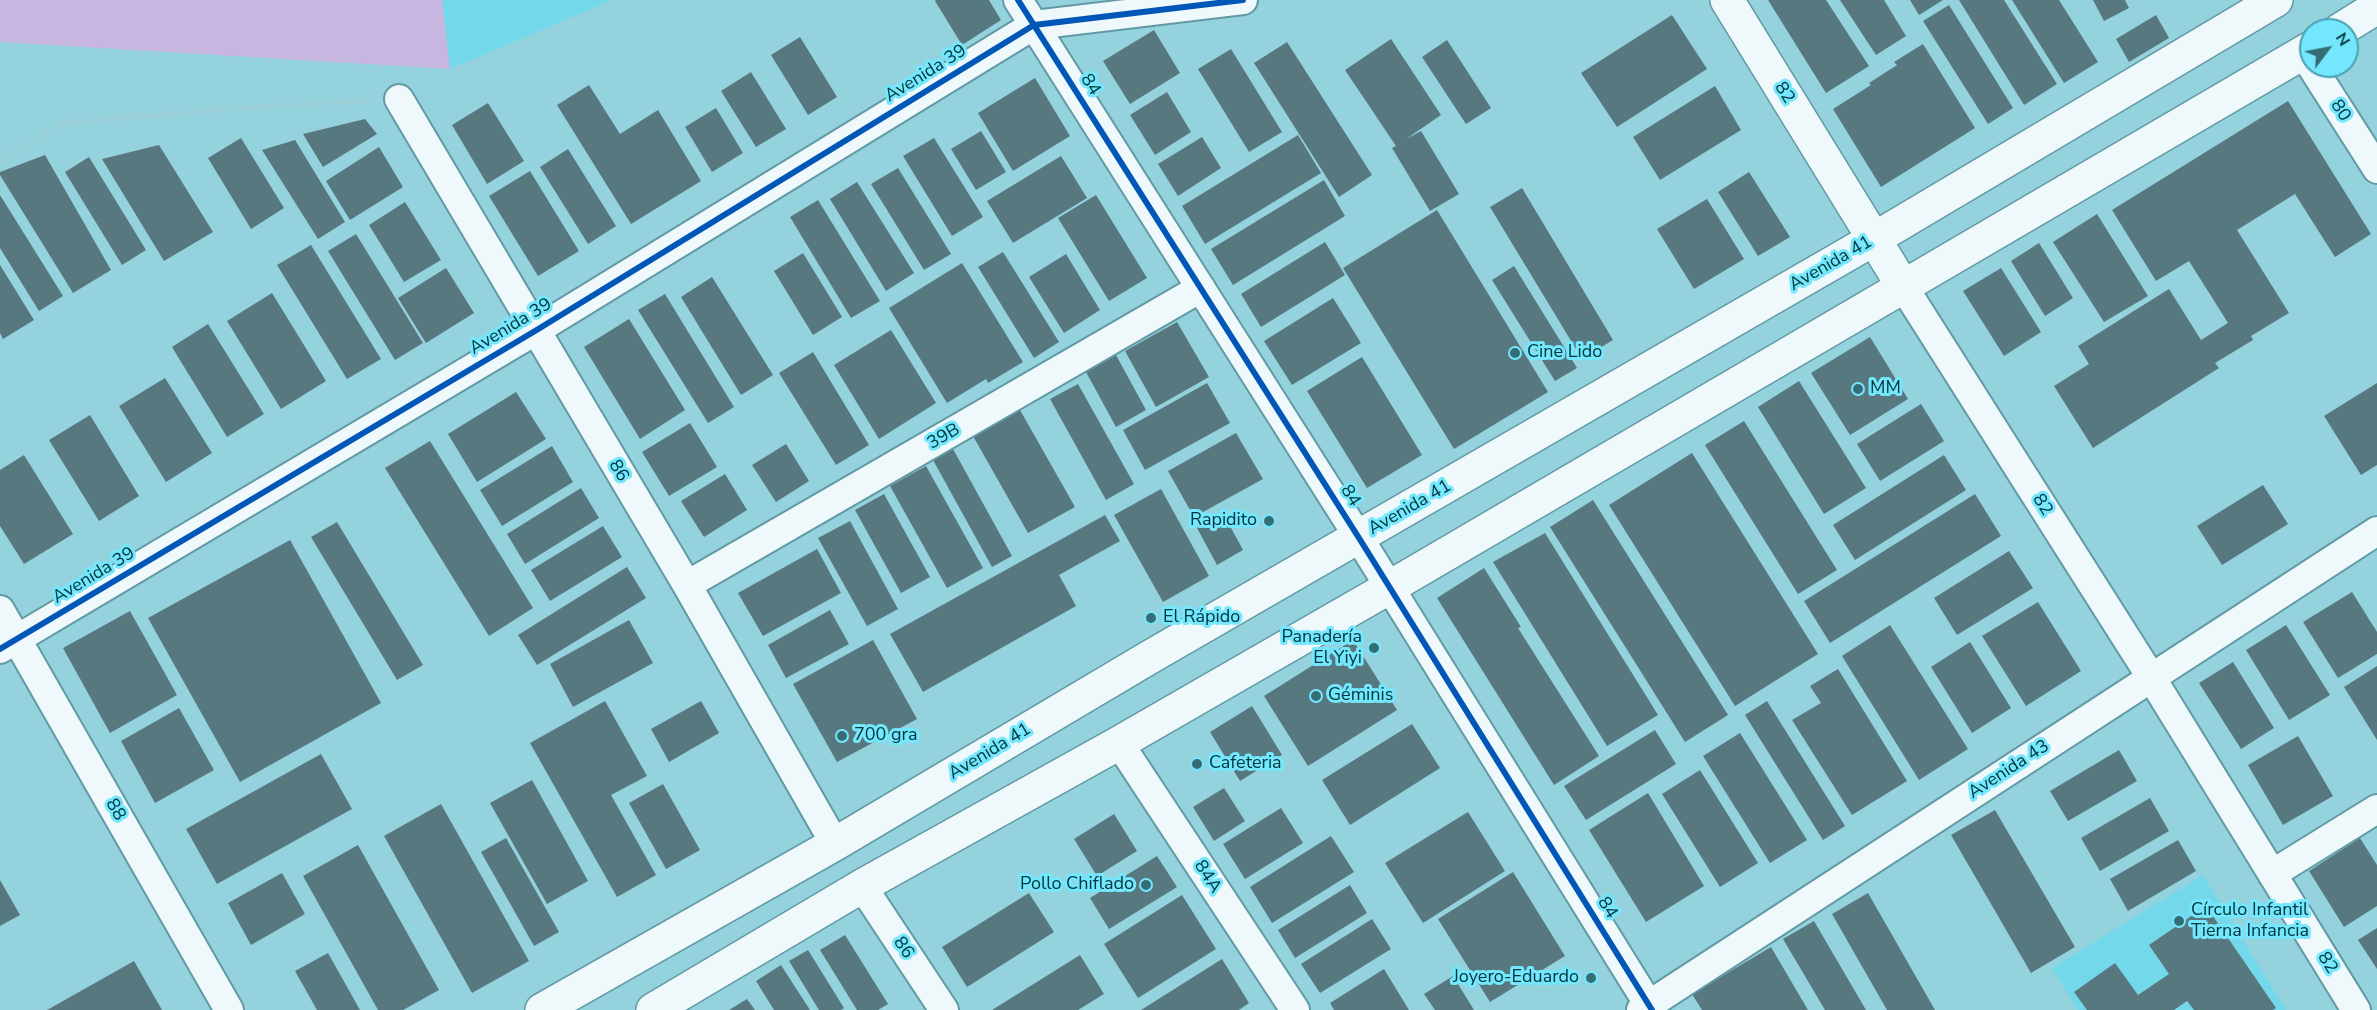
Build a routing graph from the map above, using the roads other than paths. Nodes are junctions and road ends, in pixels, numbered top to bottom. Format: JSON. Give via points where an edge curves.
{"nodes":[{"id":1,"x":1018,"y":0,"type":"edge"},
{"id":2,"x":1243,"y":0,"type":"edge"},
{"id":3,"x":1727,"y":0,"type":"edge"},
{"id":4,"x":2276,"y":0,"type":"edge"},
{"id":5,"x":2377,"y":7,"type":"edge"},
{"id":6,"x":2359,"y":18,"type":"edge"},
{"id":7,"x":1034,"y":25,"type":"junction"},
{"id":8,"x":2299,"y":55,"type":"edge"},
{"id":9,"x":2323,"y":78,"type":"edge"},
{"id":10,"x":399,"y":99,"type":"road end"},
{"id":11,"x":2377,"y":169,"type":"edge"},
{"id":12,"x":1874,"y":239,"type":"junction"},
{"id":13,"x":1903,"y":286,"type":"junction"},
{"id":14,"x":1201,"y":288,"type":"junction"},
{"id":15,"x":535,"y":331,"type":"junction"},
{"id":16,"x":2377,"y":531,"type":"edge"},
{"id":17,"x":1359,"y":538,"type":"junction"},
{"id":18,"x":687,"y":585,"type":"junction"},
{"id":19,"x":1390,"y":587,"type":"junction"},
{"id":20,"x":0,"y":610,"type":"edge"},
{"id":21,"x":9,"y":644,"type":"edge"},
{"id":22,"x":2151,"y":677,"type":"junction"},
{"id":23,"x":1119,"y":743,"type":"junction"},
{"id":24,"x":2377,"y":809,"type":"edge"},
{"id":25,"x":836,"y":844,"type":"junction"},
{"id":26,"x":2272,"y":874,"type":"junction"},
{"id":27,"x":862,"y":886,"type":"junction"},
{"id":28,"x":1647,"y":1008,"type":"edge"},
{"id":29,"x":229,"y":1010,"type":"edge"},
{"id":30,"x":542,"y":1010,"type":"edge"},
{"id":31,"x":653,"y":1010,"type":"edge"},
{"id":32,"x":944,"y":1010,"type":"edge"},
{"id":33,"x":1294,"y":1010,"type":"edge"},
{"id":34,"x":2356,"y":1010,"type":"edge"}],
"edges":[{"from":1,"to":7,"type":"street","name":"84"},
{"from":2,"to":7,"type":"street"},
{"from":3,"to":12,"type":"main road","name":"82"},
{"from":4,"to":12,"type":"main road","name":"Avenida 41"},
{"from":5,"to":6,"type":"main road"},
{"from":7,"to":14,"type":"street","name":"84"},
{"from":7,"to":15,"type":"street","name":"Avenida 39"},
{"from":8,"to":13,"type":"main road"},
{"from":9,"to":11,"type":"street","name":"80"},
{"from":10,"to":15,"type":"street","name":"86"},
{"from":12,"to":13,"type":"main road","name":"82"},
{"from":12,"to":17,"type":"main road","name":"Avenida 41"},
{"from":13,"to":19,"type":"main road"},
{"from":13,"to":22,"type":"street","name":"82"},
{"from":14,"to":17,"type":"street","name":"84"},
{"from":14,"to":18,"type":"street","name":"39B"},
{"from":15,"to":18,"type":"street","name":"86"},
{"from":15,"to":21,"type":"street","name":"Avenida 39"},
{"from":16,"to":22,"type":"street","name":"Avenida 43"},
{"from":17,"to":19,"type":"street","name":"84"},
{"from":17,"to":25,"type":"main road","name":"Avenida 41"},
{"from":18,"to":25,"type":"street","name":"86"},
{"from":19,"to":23,"type":"main road"},
{"from":19,"to":28,"type":"street","name":"84"},
{"from":20,"to":21,"type":"street","name":"88"},
{"from":21,"to":29,"type":"street","name":"88"},
{"from":22,"to":26,"type":"street","name":"82"},
{"from":22,"to":28,"type":"street","name":"Avenida 43"},
{"from":23,"to":27,"type":"main road"},
{"from":23,"to":33,"type":"street","name":"84A"},
{"from":24,"to":26,"type":"street"},
{"from":25,"to":30,"type":"main road","name":"Avenida 41"},
{"from":26,"to":34,"type":"street","name":"82"},
{"from":27,"to":31,"type":"main road"},
{"from":27,"to":32,"type":"street","name":"86"}]}
